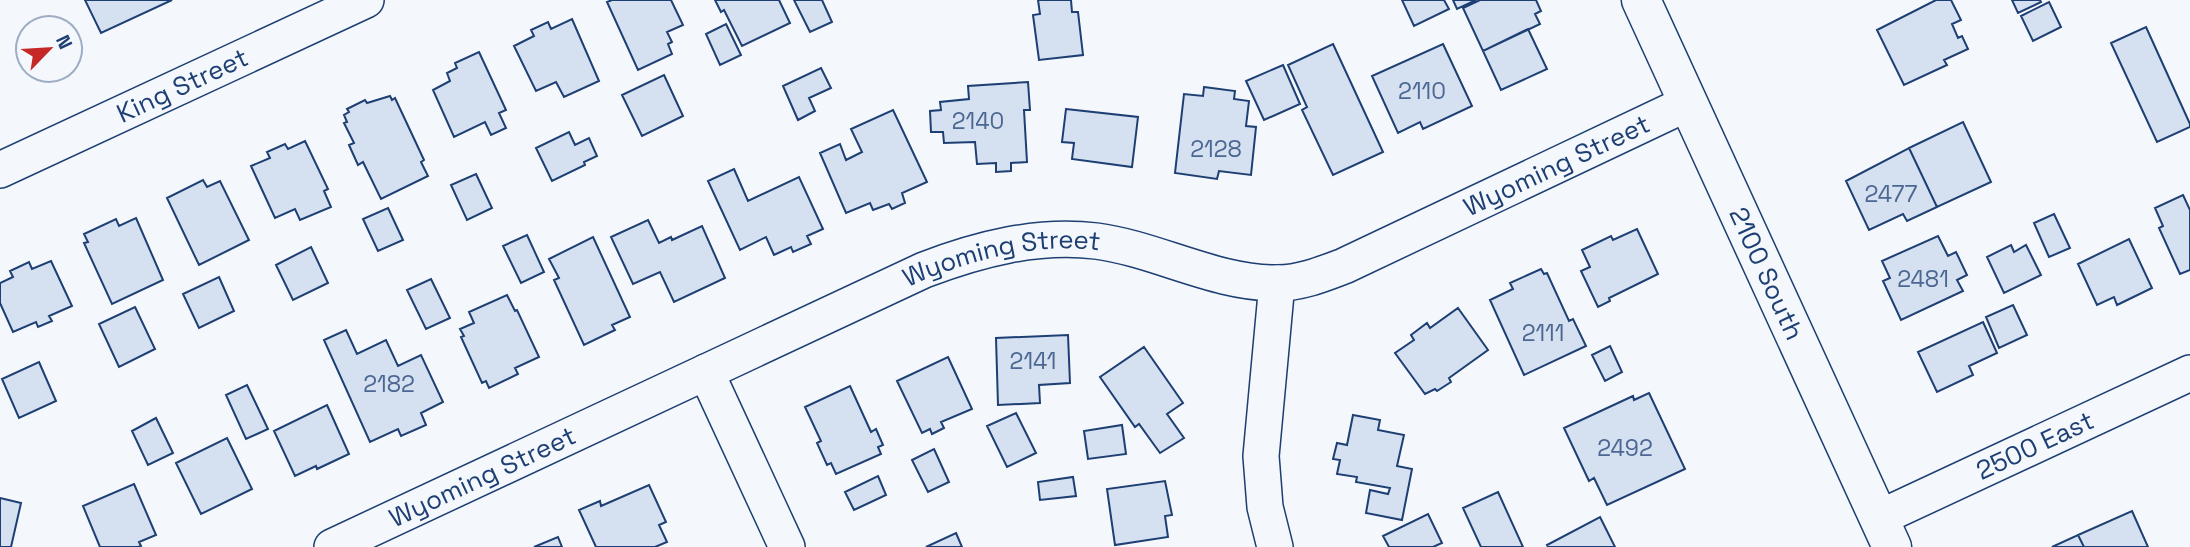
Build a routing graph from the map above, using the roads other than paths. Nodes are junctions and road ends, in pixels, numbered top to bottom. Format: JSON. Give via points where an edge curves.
{"nodes":[{"id":1,"x":366,"y":0,"type":"edge"},
{"id":2,"x":1641,"y":0,"type":"edge"},
{"id":3,"x":1688,"y":103,"type":"junction"},
{"id":4,"x":0,"y":170,"type":"edge"},
{"id":5,"x":1277,"y":283,"type":"junction"},
{"id":6,"x":706,"y":372,"type":"junction"},
{"id":7,"x":2190,"y":373,"type":"edge"},
{"id":8,"x":1885,"y":532,"type":"edge"},
{"id":9,"x":332,"y":547,"type":"edge"},
{"id":10,"x":787,"y":547,"type":"edge"},
{"id":11,"x":1275,"y":547,"type":"edge"}],
"edges":[{"from":1,"to":4,"type":"street","name":"King Street"},
{"from":2,"to":3,"type":"street","name":"2100 South"},
{"from":3,"to":5,"type":"street","name":"Wyoming Street","via":[[1345,266]]},
{"from":3,"to":8,"type":"street","name":"2100 South"},
{"from":5,"to":6,"type":"street","name":"Wyoming Street","via":[[1096,241],[1048,239],[961,256],[924,270]]},
{"from":5,"to":11,"type":"street","via":[[1261,456],[1265,507]]},
{"from":6,"to":9,"type":"street","name":"Wyoming Street"},
{"from":6,"to":10,"type":"street"},
{"from":7,"to":8,"type":"street","name":"2500 East"}]}
